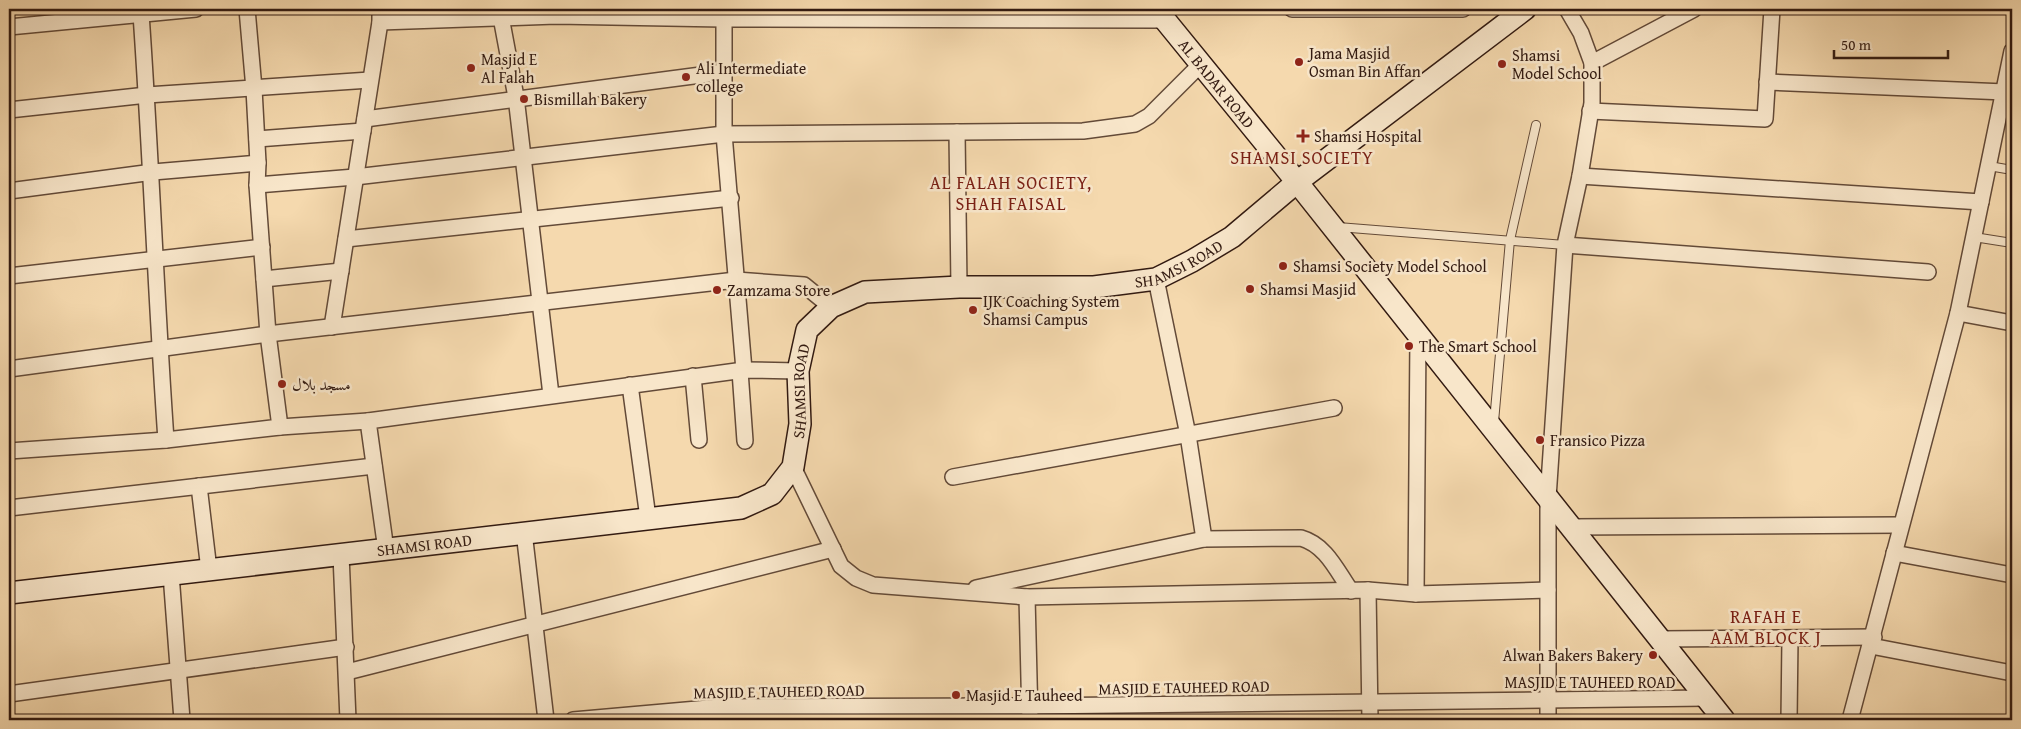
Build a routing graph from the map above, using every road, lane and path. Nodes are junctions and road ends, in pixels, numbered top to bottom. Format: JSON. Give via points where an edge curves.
{"nodes":[{"id":1,"x":188,"y":9,"type":"edge"},
{"id":2,"x":248,"y":9,"type":"edge"},
{"id":3,"x":1292,"y":9,"type":"edge"},
{"id":4,"x":1358,"y":9,"type":"edge"},
{"id":5,"x":1464,"y":9,"type":"edge"},
{"id":6,"x":1525,"y":9,"type":"edge"},
{"id":7,"x":1567,"y":9,"type":"edge"},
{"id":8,"x":1694,"y":9,"type":"edge"},
{"id":9,"x":1772,"y":9,"type":"edge"},
{"id":10,"x":556,"y":12,"type":"edge"},
{"id":11,"x":98,"y":14,"type":"edge"},
{"id":12,"x":141,"y":14,"type":"junction"},
{"id":13,"x":724,"y":14,"type":"edge"},
{"id":14,"x":1161,"y":14,"type":"edge"},
{"id":15,"x":380,"y":15,"type":"edge"},
{"id":16,"x":502,"y":17,"type":"junction"},
{"id":17,"x":9,"y":28,"type":"edge"},
{"id":18,"x":2012,"y":51,"type":"edge"},
{"id":19,"x":1592,"y":63,"type":"junction"},
{"id":20,"x":1201,"y":64,"type":"junction"},
{"id":21,"x":724,"y":72,"type":"junction"},
{"id":22,"x":370,"y":80,"type":"junction"},
{"id":23,"x":1767,"y":82,"type":"junction"},
{"id":24,"x":254,"y":89,"type":"junction"},
{"id":25,"x":2005,"y":92,"type":"junction"},
{"id":26,"x":147,"y":95,"type":"junction"},
{"id":27,"x":516,"y":98,"type":"junction"},
{"id":28,"x":9,"y":110,"type":"edge"},
{"id":29,"x":1590,"y":111,"type":"junction"},
{"id":30,"x":2006,"y":117,"type":"edge"},
{"id":31,"x":364,"y":125,"type":"junction"},
{"id":32,"x":1536,"y":125,"type":"dead end"},
{"id":33,"x":957,"y":132,"type":"junction"},
{"id":34,"x":724,"y":134,"type":"junction"},
{"id":35,"x":257,"y":139,"type":"junction"},
{"id":36,"x":523,"y":158,"type":"junction"},
{"id":37,"x":258,"y":163,"type":"junction"},
{"id":38,"x":1989,"y":166,"type":"junction"},
{"id":39,"x":2012,"y":170,"type":"edge"},
{"id":40,"x":152,"y":172,"type":"junction"},
{"id":41,"x":1580,"y":176,"type":"junction"},
{"id":42,"x":355,"y":177,"type":"junction"},
{"id":43,"x":1297,"y":182,"type":"junction"},
{"id":44,"x":257,"y":185,"type":"junction"},
{"id":45,"x":9,"y":191,"type":"edge"},
{"id":46,"x":730,"y":198,"type":"junction"},
{"id":47,"x":1981,"y":202,"type":"junction"},
{"id":48,"x":531,"y":218,"type":"junction"},
{"id":49,"x":1332,"y":226,"type":"junction"},
{"id":50,"x":1974,"y":237,"type":"junction"},
{"id":51,"x":346,"y":239,"type":"junction"},
{"id":52,"x":1510,"y":240,"type":"junction"},
{"id":53,"x":2012,"y":243,"type":"edge"},
{"id":54,"x":1565,"y":245,"type":"junction"},
{"id":55,"x":262,"y":247,"type":"junction"},
{"id":56,"x":155,"y":260,"type":"junction"},
{"id":57,"x":341,"y":272,"type":"junction"},
{"id":58,"x":1928,"y":272,"type":"dead end"},
{"id":59,"x":9,"y":276,"type":"edge"},
{"id":60,"x":264,"y":279,"type":"junction"},
{"id":61,"x":1156,"y":279,"type":"junction"},
{"id":62,"x":736,"y":280,"type":"junction"},
{"id":63,"x":959,"y":287,"type":"junction"},
{"id":64,"x":541,"y":302,"type":"junction"},
{"id":65,"x":830,"y":307,"type":"junction"},
{"id":66,"x":1958,"y":313,"type":"junction"},
{"id":67,"x":2012,"y":323,"type":"edge"},
{"id":68,"x":332,"y":328,"type":"junction"},
{"id":69,"x":268,"y":334,"type":"junction"},
{"id":70,"x":1418,"y":334,"type":"junction"},
{"id":71,"x":160,"y":348,"type":"junction"},
{"id":72,"x":9,"y":369,"type":"edge"},
{"id":73,"x":742,"y":370,"type":"junction"},
{"id":74,"x":798,"y":371,"type":"junction"},
{"id":75,"x":693,"y":376,"type":"junction"},
{"id":76,"x":630,"y":384,"type":"junction"},
{"id":77,"x":551,"y":394,"type":"junction"},
{"id":78,"x":1334,"y":408,"type":"dead end"},
{"id":79,"x":368,"y":421,"type":"junction"},
{"id":80,"x":280,"y":427,"type":"junction"},
{"id":81,"x":1493,"y":430,"type":"junction"},
{"id":82,"x":1188,"y":435,"type":"junction"},
{"id":83,"x":166,"y":440,"type":"junction"},
{"id":84,"x":699,"y":440,"type":"dead end"},
{"id":85,"x":745,"y":442,"type":"dead end"},
{"id":86,"x":9,"y":451,"type":"edge"},
{"id":87,"x":374,"y":466,"type":"junction"},
{"id":88,"x":793,"y":467,"type":"junction"},
{"id":89,"x":953,"y":477,"type":"dead end"},
{"id":90,"x":199,"y":486,"type":"junction"},
{"id":91,"x":1548,"y":498,"type":"junction"},
{"id":92,"x":9,"y":508,"type":"edge"},
{"id":93,"x":648,"y":518,"type":"junction"},
{"id":94,"x":1901,"y":525,"type":"junction"},
{"id":95,"x":1571,"y":527,"type":"junction"},
{"id":96,"x":524,"y":532,"type":"junction"},
{"id":97,"x":1204,"y":539,"type":"junction"},
{"id":98,"x":833,"y":549,"type":"junction"},
{"id":99,"x":386,"y":550,"type":"junction"},
{"id":100,"x":1894,"y":553,"type":"junction"},
{"id":101,"x":341,"y":555,"type":"junction"},
{"id":102,"x":209,"y":570,"type":"junction"},
{"id":103,"x":171,"y":574,"type":"junction"},
{"id":104,"x":2012,"y":575,"type":"edge"},
{"id":105,"x":1368,"y":590,"type":"junction"},
{"id":106,"x":1548,"y":590,"type":"junction"},
{"id":107,"x":1351,"y":591,"type":"junction"},
{"id":108,"x":960,"y":592,"type":"junction"},
{"id":109,"x":9,"y":593,"type":"edge"},
{"id":110,"x":1416,"y":594,"type":"junction"},
{"id":111,"x":1027,"y":597,"type":"junction"},
{"id":112,"x":536,"y":624,"type":"junction"},
{"id":113,"x":1790,"y":638,"type":"junction"},
{"id":114,"x":1660,"y":639,"type":"junction"},
{"id":115,"x":1872,"y":641,"type":"junction"},
{"id":116,"x":346,"y":647,"type":"junction"},
{"id":117,"x":179,"y":669,"type":"junction"},
{"id":118,"x":347,"y":672,"type":"junction"},
{"id":119,"x":2012,"y":673,"type":"edge"},
{"id":120,"x":9,"y":694,"type":"edge"},
{"id":121,"x":1707,"y":698,"type":"junction"},
{"id":122,"x":1548,"y":699,"type":"junction"},
{"id":123,"x":1370,"y":702,"type":"junction"},
{"id":124,"x":1030,"y":713,"type":"edge"},
{"id":125,"x":721,"y":714,"type":"edge"},
{"id":126,"x":182,"y":720,"type":"edge"},
{"id":127,"x":348,"y":720,"type":"edge"},
{"id":128,"x":546,"y":720,"type":"edge"},
{"id":129,"x":573,"y":720,"type":"edge"},
{"id":130,"x":1370,"y":720,"type":"edge"},
{"id":131,"x":1548,"y":720,"type":"edge"},
{"id":132,"x":1724,"y":720,"type":"edge"},
{"id":133,"x":1789,"y":720,"type":"edge"},
{"id":134,"x":1850,"y":720,"type":"edge"}],
"edges":[{"from":1,"to":12,"type":"street"},
{"from":2,"to":24,"type":"street"},
{"from":3,"to":4,"type":"street"},
{"from":4,"to":5,"type":"street"},
{"from":6,"to":43,"type":"street","name":"SHAMSI ROAD"},
{"from":7,"to":19,"type":"street","via":[[1581,33]]},
{"from":8,"to":19,"type":"street"},
{"from":9,"to":23,"type":"street"},
{"from":10,"to":13,"type":"street"},
{"from":10,"to":16,"type":"street"},
{"from":11,"to":12,"type":"street"},
{"from":11,"to":17,"type":"street"},
{"from":12,"to":26,"type":"street"},
{"from":13,"to":14,"type":"street"},
{"from":13,"to":21,"type":"street"},
{"from":14,"to":20,"type":"street","name":"AL BADAR ROAD"},
{"from":15,"to":16,"type":"street"},
{"from":15,"to":22,"type":"street"},
{"from":16,"to":27,"type":"street"},
{"from":18,"to":25,"type":"street"},
{"from":19,"to":29,"type":"street"},
{"from":20,"to":33,"type":"street","via":[[1149,116],[1135,124],[1083,131]]},
{"from":20,"to":43,"type":"street","name":"AL BADAR ROAD"},
{"from":21,"to":27,"type":"street"},
{"from":21,"to":34,"type":"street"},
{"from":22,"to":24,"type":"street"},
{"from":22,"to":31,"type":"street"},
{"from":23,"to":25,"type":"street"},
{"from":23,"to":29,"type":"street","via":[[1765,119]]},
{"from":24,"to":26,"type":"street"},
{"from":24,"to":35,"type":"street"},
{"from":25,"to":30,"type":"street"},
{"from":26,"to":28,"type":"street"},
{"from":26,"to":40,"type":"street"},
{"from":27,"to":31,"type":"street"},
{"from":27,"to":36,"type":"street"},
{"from":29,"to":41,"type":"street"},
{"from":30,"to":38,"type":"street"},
{"from":31,"to":35,"type":"street"},
{"from":31,"to":42,"type":"street"},
{"from":32,"to":52,"type":"lane"},
{"from":33,"to":34,"type":"street"},
{"from":33,"to":63,"type":"street"},
{"from":34,"to":36,"type":"street"},
{"from":34,"to":46,"type":"street"},
{"from":35,"to":37,"type":"street"},
{"from":36,"to":42,"type":"street"},
{"from":36,"to":48,"type":"street"},
{"from":37,"to":40,"type":"street"},
{"from":37,"to":44,"type":"street"},
{"from":38,"to":39,"type":"lane"},
{"from":38,"to":47,"type":"street"},
{"from":40,"to":45,"type":"street"},
{"from":40,"to":56,"type":"street"},
{"from":41,"to":47,"type":"street"},
{"from":41,"to":54,"type":"street"},
{"from":42,"to":44,"type":"street"},
{"from":42,"to":51,"type":"street"},
{"from":43,"to":49,"type":"street","name":"AL BADAR ROAD"},
{"from":43,"to":61,"type":"street","name":"SHAMSI ROAD","via":[[1232,237]]},
{"from":44,"to":55,"type":"street"},
{"from":46,"to":48,"type":"street"},
{"from":46,"to":62,"type":"street"},
{"from":47,"to":50,"type":"street"},
{"from":48,"to":51,"type":"street"},
{"from":48,"to":64,"type":"street"},
{"from":49,"to":52,"type":"lane"},
{"from":49,"to":70,"type":"street","name":"AL BADAR ROAD"},
{"from":50,"to":53,"type":"lane"},
{"from":50,"to":66,"type":"street"},
{"from":51,"to":57,"type":"street"},
{"from":52,"to":54,"type":"lane"},
{"from":52,"to":81,"type":"lane"},
{"from":54,"to":58,"type":"street"},
{"from":54,"to":91,"type":"street"},
{"from":55,"to":56,"type":"street"},
{"from":55,"to":60,"type":"street"},
{"from":56,"to":59,"type":"street"},
{"from":56,"to":71,"type":"street"},
{"from":57,"to":60,"type":"street"},
{"from":57,"to":68,"type":"street"},
{"from":60,"to":69,"type":"street"},
{"from":61,"to":63,"type":"street","name":"SHAMSI ROAD","via":[[1094,287]]},
{"from":61,"to":82,"type":"street"},
{"from":62,"to":64,"type":"street"},
{"from":62,"to":65,"type":"street","via":[[804,284]]},
{"from":62,"to":73,"type":"street"},
{"from":63,"to":65,"type":"street","name":"SHAMSI ROAD","via":[[865,292]]},
{"from":64,"to":68,"type":"street"},
{"from":64,"to":77,"type":"street"},
{"from":65,"to":74,"type":"street","name":"SHAMSI ROAD","via":[[807,330]]},
{"from":66,"to":67,"type":"street"},
{"from":66,"to":94,"type":"street"},
{"from":68,"to":69,"type":"street"},
{"from":69,"to":71,"type":"street"},
{"from":69,"to":80,"type":"street"},
{"from":70,"to":81,"type":"street","name":"AL BADAR ROAD"},
{"from":70,"to":110,"type":"street"},
{"from":71,"to":72,"type":"street"},
{"from":71,"to":83,"type":"street"},
{"from":73,"to":74,"type":"street"},
{"from":73,"to":75,"type":"street"},
{"from":73,"to":85,"type":"street"},
{"from":74,"to":88,"type":"street","name":"SHAMSI ROAD","via":[[800,424]]},
{"from":75,"to":76,"type":"street"},
{"from":75,"to":84,"type":"street"},
{"from":76,"to":77,"type":"street"},
{"from":76,"to":93,"type":"street"},
{"from":77,"to":79,"type":"street"},
{"from":78,"to":82,"type":"street"},
{"from":79,"to":80,"type":"street"},
{"from":79,"to":87,"type":"street"},
{"from":80,"to":83,"type":"street"},
{"from":81,"to":91,"type":"street","name":"AL BADAR ROAD"},
{"from":82,"to":89,"type":"street"},
{"from":82,"to":97,"type":"street"},
{"from":83,"to":86,"type":"street"},
{"from":87,"to":90,"type":"street"},
{"from":87,"to":99,"type":"street"},
{"from":88,"to":93,"type":"street","name":"SHAMSI ROAD","via":[[772,494],[741,508]]},
{"from":88,"to":98,"type":"street"},
{"from":90,"to":92,"type":"street"},
{"from":90,"to":102,"type":"street"},
{"from":91,"to":95,"type":"street","name":"AL BADAR ROAD"},
{"from":91,"to":106,"type":"street"},
{"from":93,"to":96,"type":"street","name":"SHAMSI ROAD"},
{"from":94,"to":95,"type":"street"},
{"from":94,"to":100,"type":"street"},
{"from":95,"to":114,"type":"street","name":"AL BADAR ROAD"},
{"from":96,"to":99,"type":"street","name":"SHAMSI ROAD"},
{"from":96,"to":112,"type":"street"},
{"from":97,"to":107,"type":"street","via":[[1301,538],[1313,542],[1321,548]]},
{"from":97,"to":108,"type":"street"},
{"from":98,"to":108,"type":"street","via":[[841,566],[856,578],[873,585]]},
{"from":98,"to":112,"type":"street"},
{"from":99,"to":101,"type":"street","name":"SHAMSI ROAD"},
{"from":100,"to":104,"type":"street"},
{"from":100,"to":115,"type":"street"},
{"from":101,"to":102,"type":"street","name":"SHAMSI ROAD"},
{"from":101,"to":116,"type":"street"},
{"from":102,"to":103,"type":"street","name":"SHAMSI ROAD"},
{"from":103,"to":109,"type":"street","name":"SHAMSI ROAD"},
{"from":103,"to":117,"type":"street"},
{"from":105,"to":107,"type":"street"},
{"from":105,"to":110,"type":"street"},
{"from":105,"to":123,"type":"street"},
{"from":106,"to":110,"type":"street"},
{"from":106,"to":122,"type":"street"},
{"from":107,"to":111,"type":"street"},
{"from":108,"to":111,"type":"street"},
{"from":111,"to":124,"type":"street"},
{"from":112,"to":118,"type":"street"},
{"from":112,"to":128,"type":"street"},
{"from":113,"to":114,"type":"street"},
{"from":113,"to":115,"type":"street"},
{"from":113,"to":133,"type":"street"},
{"from":114,"to":121,"type":"street","name":"AL BADAR ROAD"},
{"from":115,"to":119,"type":"street"},
{"from":115,"to":134,"type":"street"},
{"from":116,"to":117,"type":"street"},
{"from":116,"to":118,"type":"street"},
{"from":117,"to":120,"type":"street"},
{"from":117,"to":126,"type":"street"},
{"from":118,"to":127,"type":"street"},
{"from":121,"to":122,"type":"street","name":"MASJID E TAUHEED ROAD"},
{"from":121,"to":132,"type":"street","name":"AL BADAR ROAD"},
{"from":122,"to":123,"type":"street","name":"MASJID E TAUHEED ROAD"},
{"from":122,"to":131,"type":"street"},
{"from":123,"to":124,"type":"street","name":"MASJID E TAUHEED ROAD"},
{"from":123,"to":130,"type":"street"},
{"from":124,"to":125,"type":"street","name":"MASJID E TAUHEED ROAD"},
{"from":125,"to":129,"type":"street","name":"MASJID E TAUHEED ROAD"}]}
